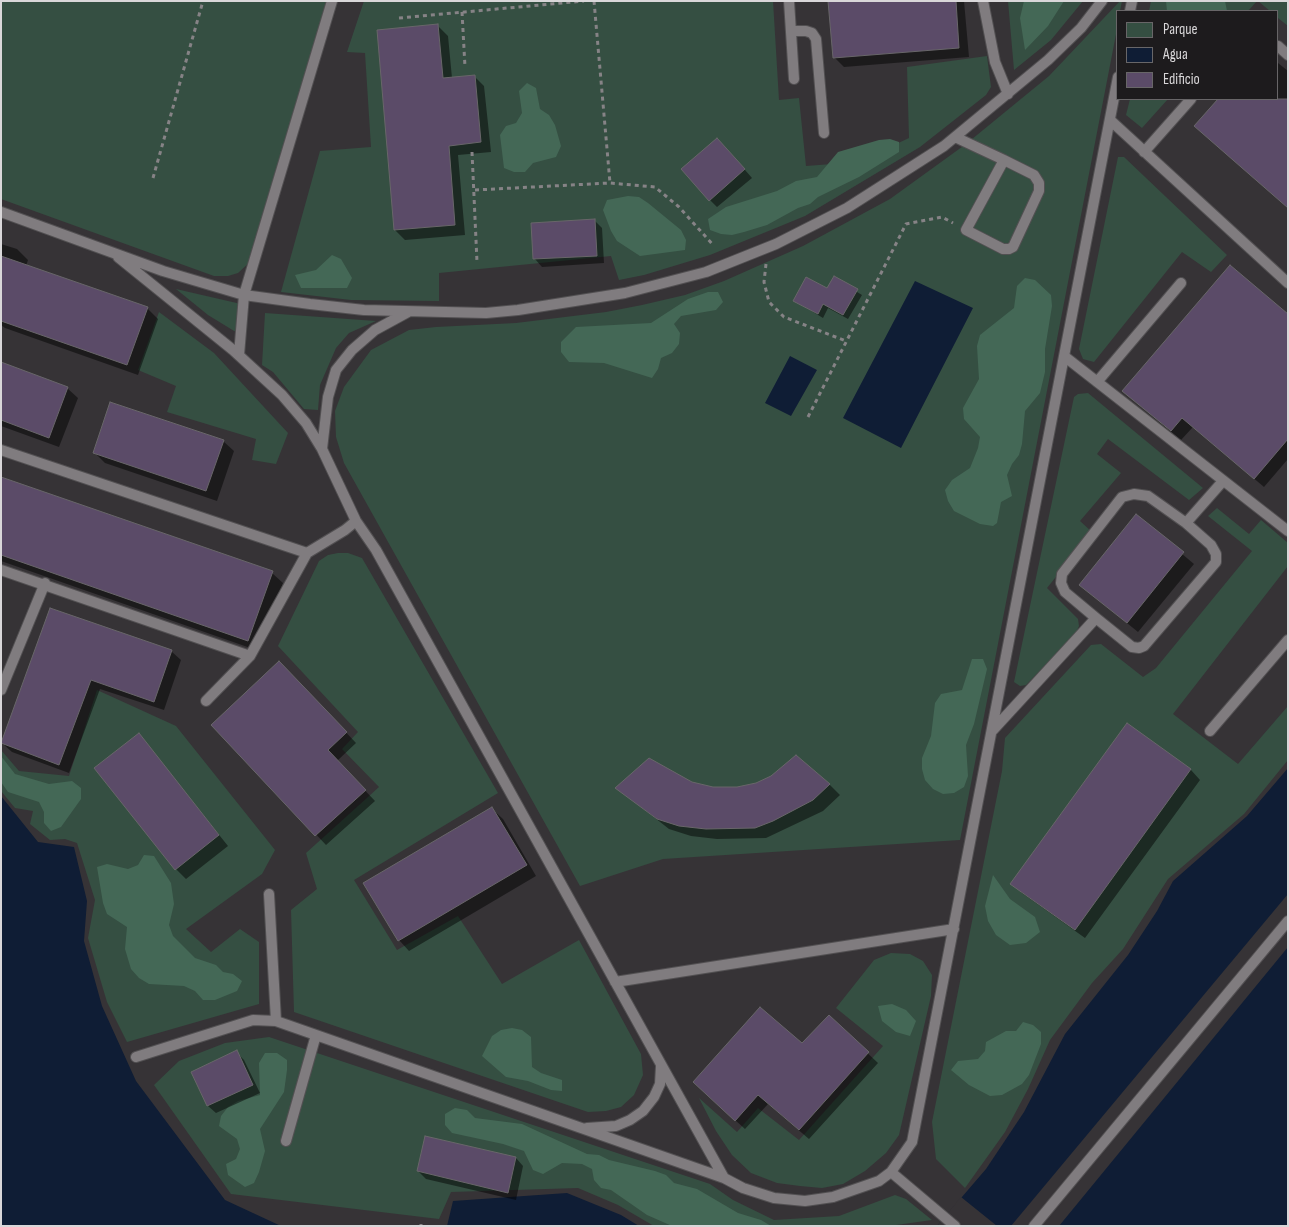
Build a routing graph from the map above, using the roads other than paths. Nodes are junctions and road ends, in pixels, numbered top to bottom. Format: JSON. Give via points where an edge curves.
{"nodes":[{"id":1,"x":332,"y":1,"type":"edge"},
{"id":2,"x":789,"y":1,"type":"edge"},
{"id":3,"x":983,"y":1,"type":"edge"},
{"id":4,"x":1102,"y":1,"type":"edge"},
{"id":5,"x":791,"y":31,"type":"junction"},
{"id":6,"x":794,"y":79,"type":"dead end"},
{"id":7,"x":1116,"y":88,"type":"edge"},
{"id":8,"x":1008,"y":94,"type":"junction"},
{"id":9,"x":1190,"y":100,"type":"edge"},
{"id":10,"x":1110,"y":120,"type":"junction"},
{"id":11,"x":824,"y":133,"type":"dead end"},
{"id":12,"x":954,"y":137,"type":"junction"},
{"id":13,"x":1144,"y":152,"type":"junction"},
{"id":14,"x":1004,"y":160,"type":"junction"},
{"id":15,"x":1,"y":212,"type":"edge"},
{"id":16,"x":118,"y":256,"type":"junction"},
{"id":17,"x":1181,"y":283,"type":"dead end"},
{"id":18,"x":1288,"y":283,"type":"edge"},
{"id":19,"x":244,"y":295,"type":"junction"},
{"id":20,"x":409,"y":312,"type":"junction"},
{"id":21,"x":239,"y":355,"type":"junction"},
{"id":22,"x":1064,"y":356,"type":"junction"},
{"id":23,"x":1097,"y":382,"type":"junction"},
{"id":24,"x":322,"y":449,"type":"junction"},
{"id":25,"x":1,"y":450,"type":"edge"},
{"id":26,"x":1223,"y":481,"type":"junction"},
{"id":27,"x":356,"y":521,"type":"junction"},
{"id":28,"x":1186,"y":523,"type":"junction"},
{"id":29,"x":1288,"y":531,"type":"edge"},
{"id":30,"x":307,"y":553,"type":"junction"},
{"id":31,"x":1,"y":570,"type":"edge"},
{"id":32,"x":45,"y":583,"type":"junction"},
{"id":33,"x":1096,"y":618,"type":"junction"},
{"id":34,"x":1288,"y":640,"type":"edge"},
{"id":35,"x":250,"y":656,"type":"junction"},
{"id":36,"x":1,"y":690,"type":"edge"},
{"id":37,"x":206,"y":701,"type":"dead end"},
{"id":38,"x":992,"y":731,"type":"junction"},
{"id":39,"x":1210,"y":732,"type":"dead end"},
{"id":40,"x":269,"y":894,"type":"dead end"},
{"id":41,"x":1288,"y":921,"type":"edge"},
{"id":42,"x":954,"y":929,"type":"junction"},
{"id":43,"x":615,"y":982,"type":"junction"},
{"id":44,"x":276,"y":1021,"type":"junction"},
{"id":45,"x":316,"y":1035,"type":"junction"},
{"id":46,"x":136,"y":1057,"type":"dead end"},
{"id":47,"x":662,"y":1065,"type":"junction"},
{"id":48,"x":580,"y":1128,"type":"junction"},
{"id":49,"x":286,"y":1142,"type":"dead end"},
{"id":50,"x":891,"y":1172,"type":"junction"},
{"id":51,"x":724,"y":1178,"type":"junction"},
{"id":52,"x":955,"y":1226,"type":"edge"},
{"id":53,"x":1034,"y":1226,"type":"edge"}],
"edges":[{"from":1,"to":19,"type":"lane"},
{"from":2,"to":5,"type":"lane"},
{"from":3,"to":8,"type":"lane","via":[[995,62]]},
{"from":4,"to":8,"type":"lane","via":[[1081,28]]},
{"from":5,"to":6,"type":"lane"},
{"from":5,"to":11,"type":"lane","via":[[806,31],[816,39]]},
{"from":7,"to":10,"type":"lane"},
{"from":8,"to":12,"type":"lane"},
{"from":9,"to":13,"type":"lane"},
{"from":10,"to":13,"type":"lane"},
{"from":10,"to":22,"type":"lane"},
{"from":12,"to":14,"type":"lane"},
{"from":12,"to":20,"type":"lane","via":[[910,170],[847,208],[776,244],[706,272],[625,293],[518,310]]},
{"from":13,"to":18,"type":"lane"},
{"from":14,"to":14,"type":"lane","via":[[966,230],[1003,249],[1013,247],[1039,192],[1039,183],[1034,176]]},
{"from":15,"to":16,"type":"lane"},
{"from":16,"to":19,"type":"lane"},
{"from":16,"to":21,"type":"lane"},
{"from":17,"to":23,"type":"lane"},
{"from":19,"to":20,"type":"lane"},
{"from":19,"to":21,"type":"lane"},
{"from":20,"to":24,"type":"lane","via":[[375,330],[352,350],[336,370],[328,397]]},
{"from":21,"to":24,"type":"lane","via":[[294,409]]},
{"from":22,"to":23,"type":"lane"},
{"from":22,"to":38,"type":"lane"},
{"from":23,"to":26,"type":"lane"},
{"from":24,"to":27,"type":"lane"},
{"from":25,"to":30,"type":"lane"},
{"from":26,"to":28,"type":"lane"},
{"from":26,"to":29,"type":"lane"},
{"from":27,"to":30,"type":"lane"},
{"from":27,"to":43,"type":"lane","via":[[376,550]]},
{"from":28,"to":33,"type":"lane","via":[[1212,546],[1216,562],[1144,646],[1132,647]]},
{"from":28,"to":33,"type":"lane","via":[[1148,496],[1134,494],[1122,498],[1062,574],[1061,584],[1065,592]]},
{"from":30,"to":35,"type":"lane"},
{"from":31,"to":32,"type":"lane"},
{"from":32,"to":35,"type":"lane"},
{"from":32,"to":36,"type":"lane"},
{"from":33,"to":38,"type":"lane"},
{"from":34,"to":39,"type":"lane"},
{"from":35,"to":37,"type":"lane"},
{"from":38,"to":42,"type":"lane"},
{"from":40,"to":44,"type":"lane"},
{"from":41,"to":53,"type":"lane"},
{"from":42,"to":43,"type":"lane"},
{"from":42,"to":50,"type":"lane","via":[[912,1142]]},
{"from":43,"to":47,"type":"lane"},
{"from":44,"to":45,"type":"lane"},
{"from":44,"to":46,"type":"lane","via":[[253,1020]]},
{"from":45,"to":48,"type":"lane"},
{"from":45,"to":49,"type":"lane"},
{"from":47,"to":48,"type":"lane","via":[[660,1084],[643,1111],[616,1126]]},
{"from":47,"to":51,"type":"lane"},
{"from":48,"to":51,"type":"lane"},
{"from":50,"to":51,"type":"lane","via":[[879,1182],[862,1189],[805,1201],[774,1198]]},
{"from":50,"to":52,"type":"lane"}]}
